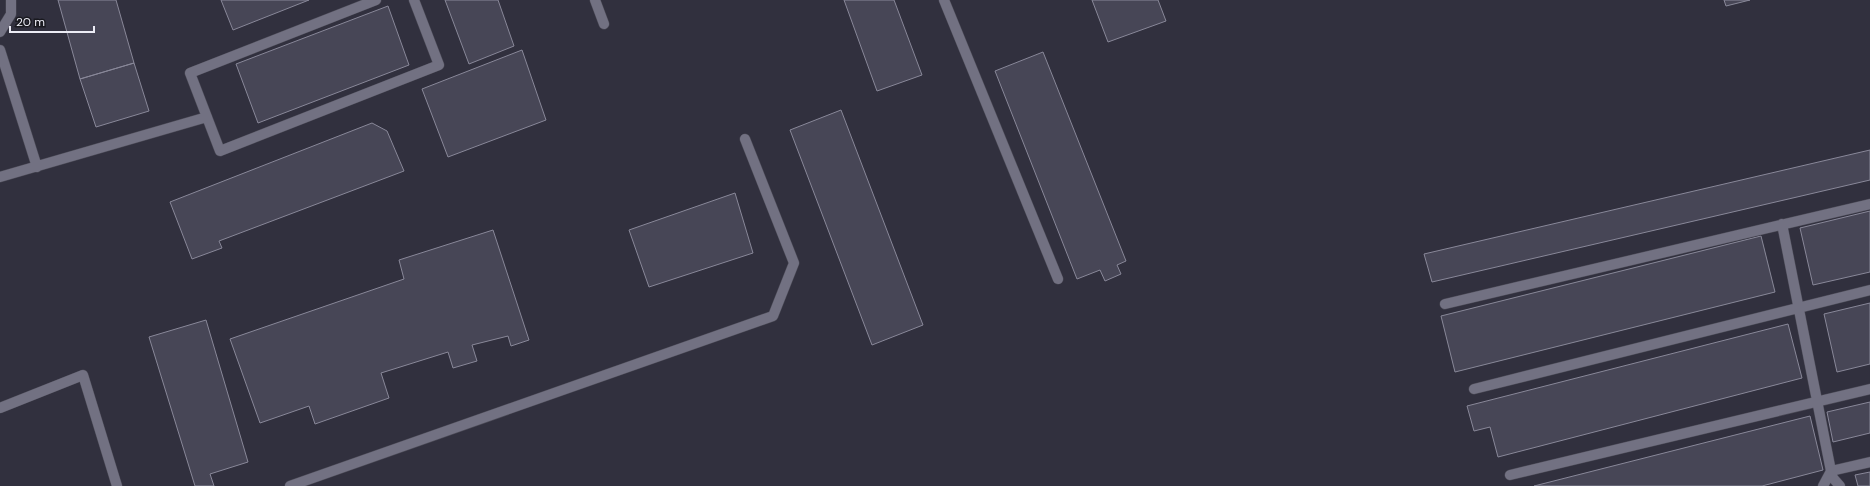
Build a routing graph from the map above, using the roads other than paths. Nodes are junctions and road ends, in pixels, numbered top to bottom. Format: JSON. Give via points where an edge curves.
{"nodes":[{"id":1,"x":11,"y":0,"type":"edge"},
{"id":2,"x":376,"y":0,"type":"edge"},
{"id":3,"x":414,"y":0,"type":"edge"},
{"id":4,"x":595,"y":0,"type":"edge"},
{"id":5,"x":944,"y":0,"type":"edge"},
{"id":6,"x":604,"y":24,"type":"dead end"},
{"id":7,"x":0,"y":32,"type":"edge"},
{"id":8,"x":0,"y":50,"type":"edge"},
{"id":9,"x":207,"y":117,"type":"junction"},
{"id":10,"x":745,"y":139,"type":"dead end"},
{"id":11,"x":37,"y":168,"type":"junction"},
{"id":12,"x":0,"y":177,"type":"edge"},
{"id":13,"x":1870,"y":204,"type":"edge"},
{"id":14,"x":1782,"y":224,"type":"junction"},
{"id":15,"x":1058,"y":279,"type":"dead end"},
{"id":16,"x":1870,"y":290,"type":"edge"},
{"id":17,"x":1445,"y":304,"type":"dead end"},
{"id":18,"x":1798,"y":308,"type":"junction"},
{"id":19,"x":1474,"y":389,"type":"dead end"},
{"id":20,"x":1870,"y":389,"type":"edge"},
{"id":21,"x":1817,"y":401,"type":"junction"},
{"id":22,"x":0,"y":408,"type":"edge"},
{"id":23,"x":1870,"y":462,"type":"edge"},
{"id":24,"x":1831,"y":471,"type":"junction"},
{"id":25,"x":1510,"y":475,"type":"dead end"},
{"id":26,"x":117,"y":486,"type":"edge"},
{"id":27,"x":290,"y":486,"type":"edge"},
{"id":28,"x":1823,"y":486,"type":"edge"},
{"id":29,"x":1840,"y":486,"type":"edge"}],
"edges":[{"from":1,"to":7,"type":"lane","via":[[11,14]]},
{"from":2,"to":9,"type":"lane","via":[[190,74]]},
{"from":3,"to":9,"type":"lane","via":[[439,64],[220,151]]},
{"from":4,"to":6,"type":"lane"},
{"from":5,"to":15,"type":"lane"},
{"from":8,"to":11,"type":"lane"},
{"from":9,"to":11,"type":"lane"},
{"from":10,"to":27,"type":"lane","via":[[794,263],[772,316]]},
{"from":11,"to":12,"type":"lane"},
{"from":13,"to":14,"type":"lane"},
{"from":14,"to":17,"type":"lane"},
{"from":14,"to":18,"type":"lane"},
{"from":16,"to":18,"type":"lane"},
{"from":18,"to":19,"type":"lane"},
{"from":18,"to":21,"type":"lane"},
{"from":20,"to":21,"type":"lane"},
{"from":21,"to":24,"type":"lane"},
{"from":21,"to":25,"type":"lane"},
{"from":22,"to":26,"type":"lane","via":[[83,375]]},
{"from":23,"to":24,"type":"lane"},
{"from":24,"to":28,"type":"lane"},
{"from":24,"to":29,"type":"lane"}]}
